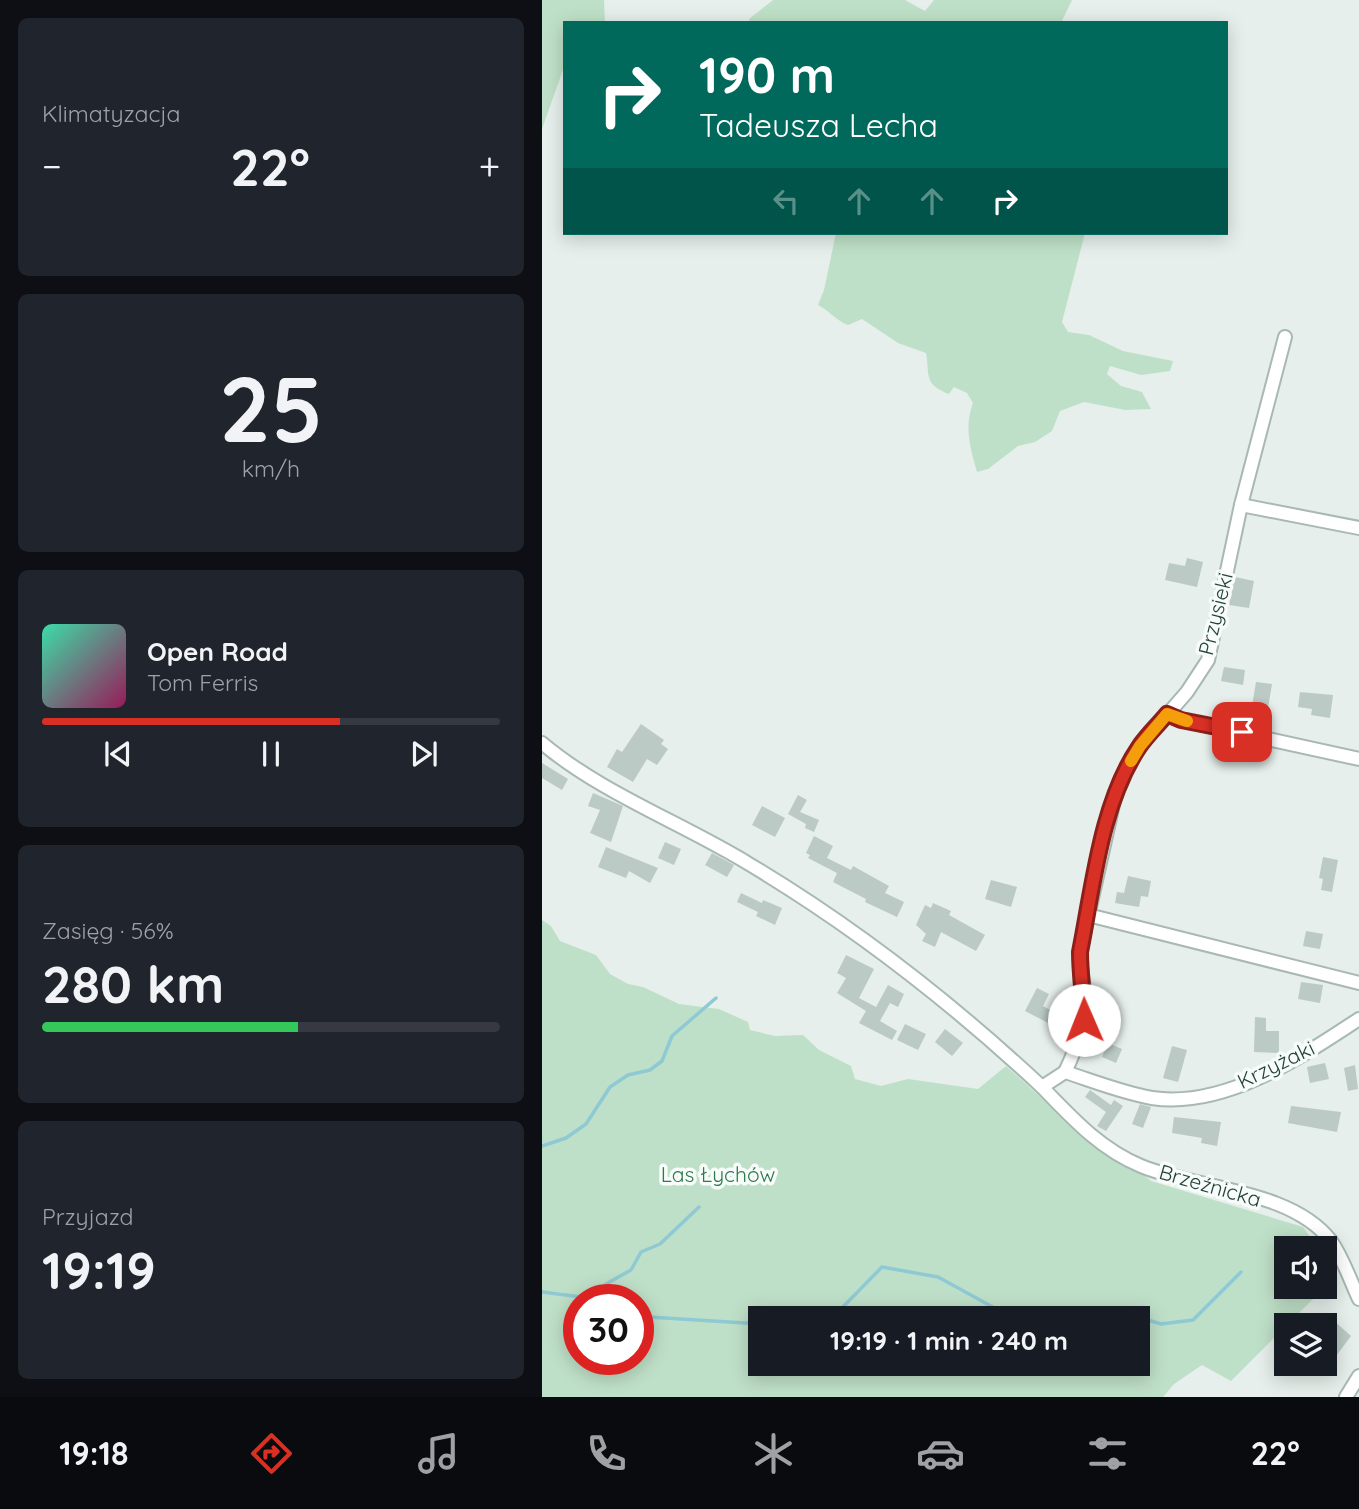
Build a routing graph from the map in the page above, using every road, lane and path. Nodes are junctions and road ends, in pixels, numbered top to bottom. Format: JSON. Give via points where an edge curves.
{"nodes":[{"id":1,"x":1285,"y":337,"type":"dead end"},
{"id":2,"x":1241,"y":505,"type":"junction"},
{"id":3,"x":1359,"y":527,"type":"edge"},
{"id":4,"x":1167,"y":714,"type":"junction"},
{"id":5,"x":542,"y":743,"type":"edge"},
{"id":6,"x":1359,"y":759,"type":"edge"},
{"id":7,"x":1087,"y":915,"type":"junction"},
{"id":8,"x":1359,"y":983,"type":"edge"},
{"id":9,"x":1359,"y":1019,"type":"edge"},
{"id":10,"x":1065,"y":1072,"type":"junction"},
{"id":11,"x":1041,"y":1087,"type":"junction"},
{"id":12,"x":1359,"y":1299,"type":"edge"},
{"id":13,"x":1359,"y":1376,"type":"edge"},
{"id":14,"x":1345,"y":1397,"type":"edge"}],
"edges":[{"from":1,"to":2,"type":"street","name":"Przysieki"},
{"from":2,"to":3,"type":"street"},
{"from":2,"to":4,"type":"street","name":"Przysieki","via":[[1208,660]]},
{"from":4,"to":6,"type":"street"},
{"from":4,"to":7,"type":"street","name":"Przysieki","via":[[1140,746],[1114,800]]},
{"from":5,"to":11,"type":"street","name":"Brzeźnicka","via":[[606,786],[698,833],[793,890],[982,1033]]},
{"from":7,"to":8,"type":"street"},
{"from":7,"to":10,"type":"street","name":"Przysieki","via":[[1080,952],[1084,1020]]},
{"from":9,"to":10,"type":"street","name":"Krzyżaki","via":[[1251,1082],[1208,1094],[1154,1098]]},
{"from":10,"to":11,"type":"street"},
{"from":11,"to":12,"type":"street","name":"Brzeźnicka","via":[[1096,1141],[1130,1160],[1176,1178],[1287,1208],[1310,1220],[1333,1244]]},
{"from":13,"to":14,"type":"street"}]}
